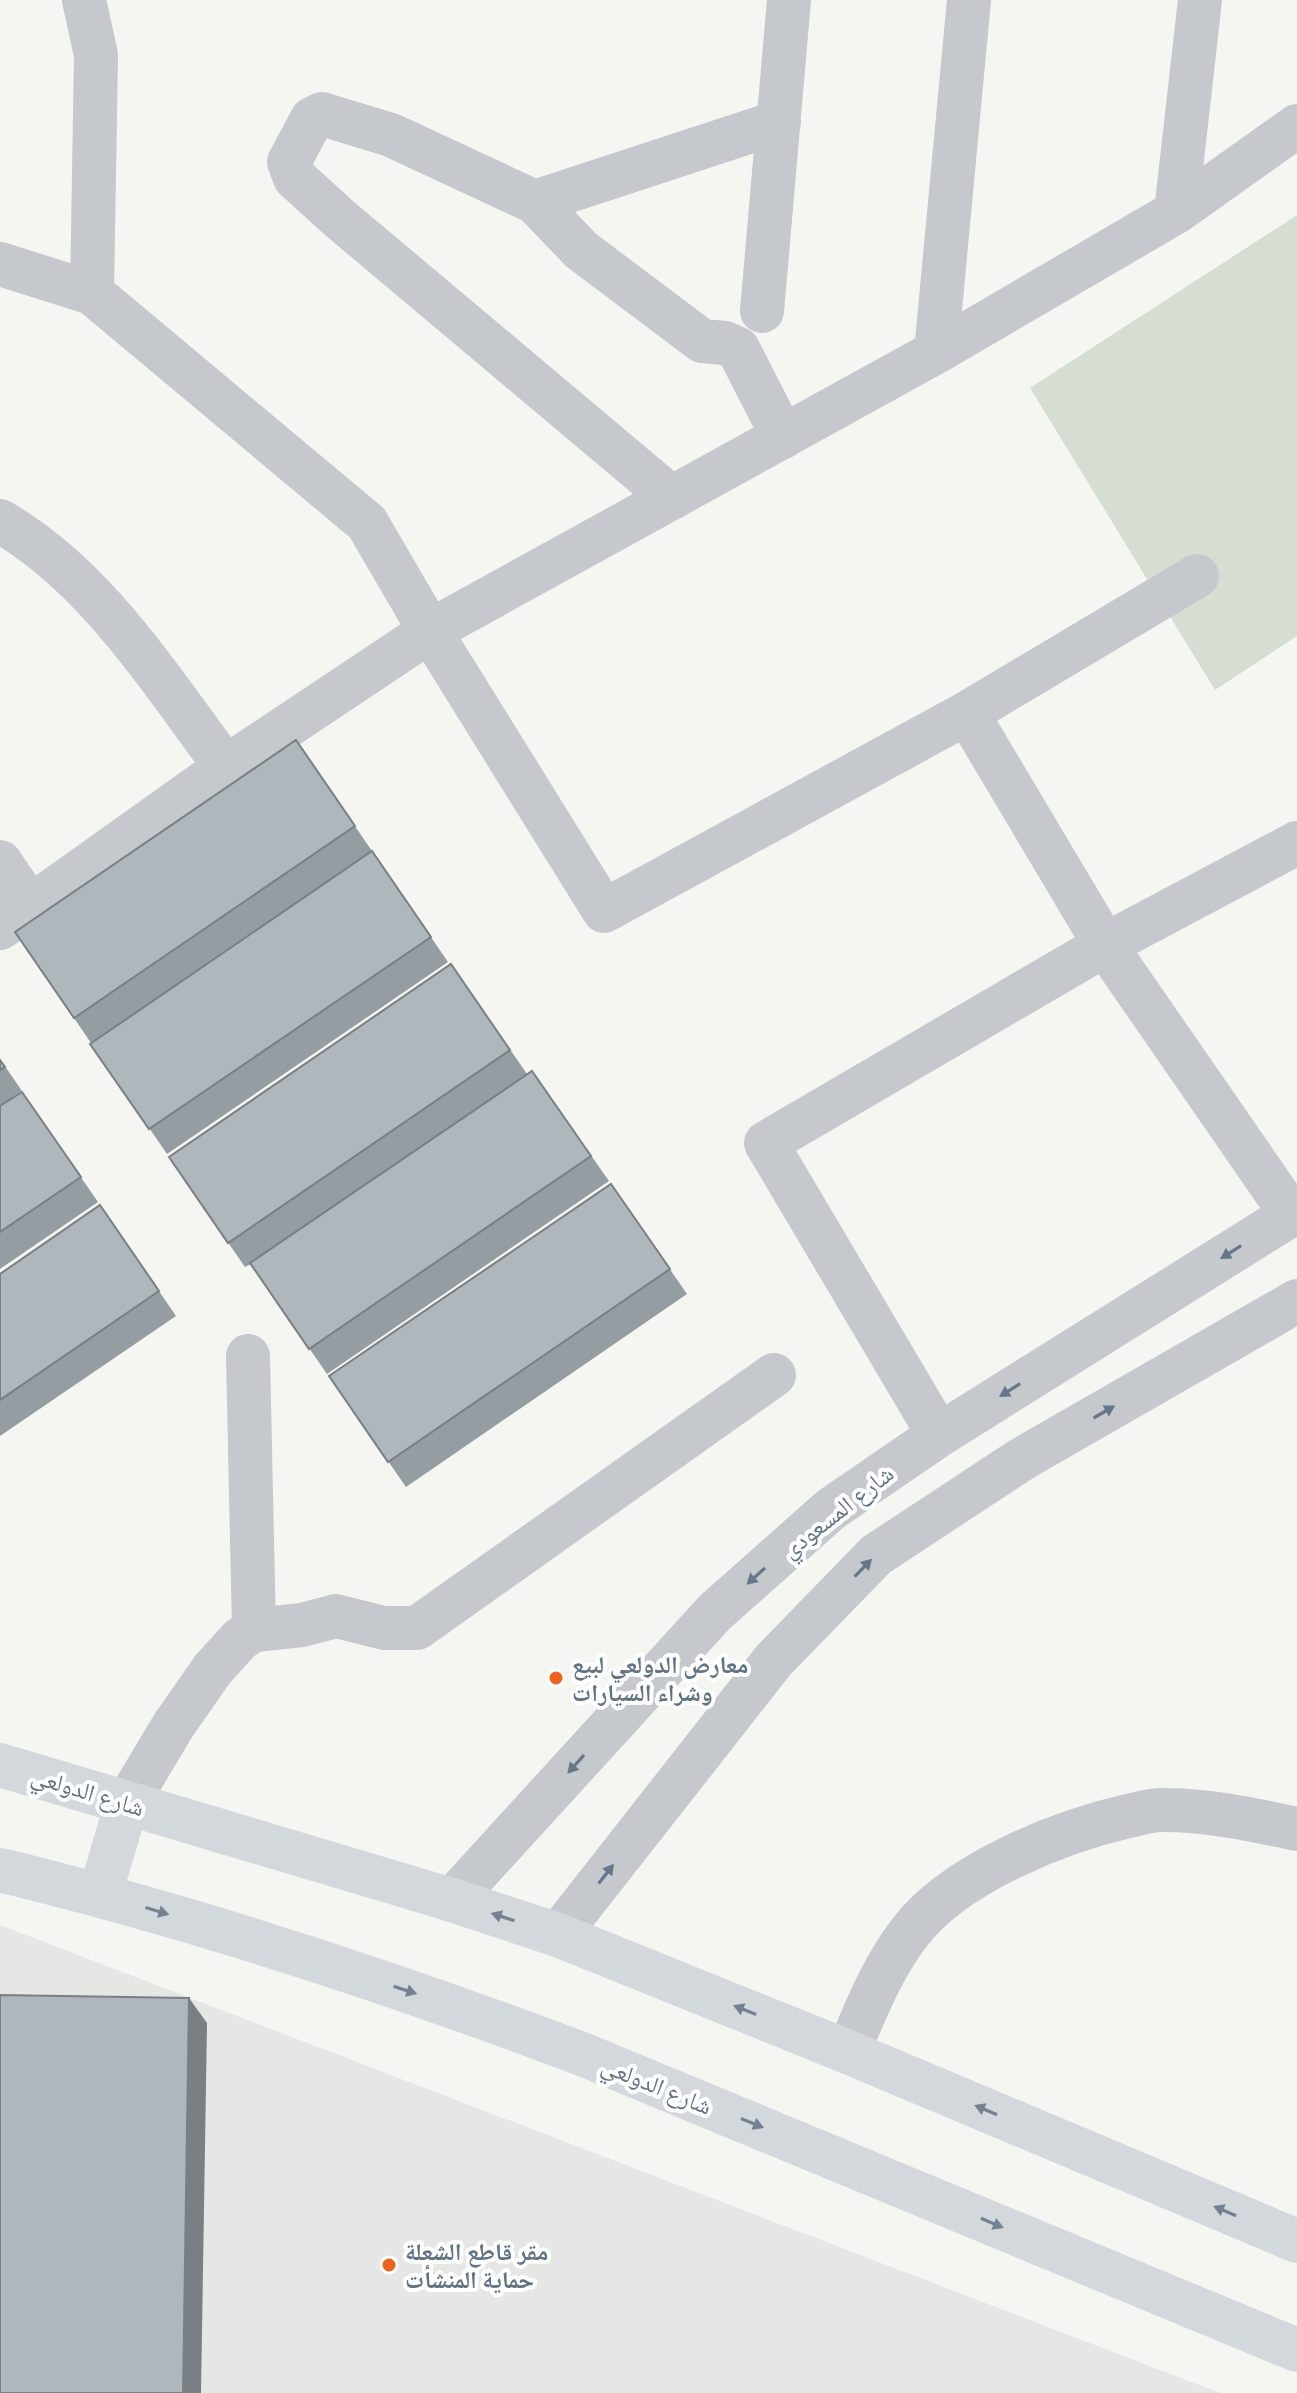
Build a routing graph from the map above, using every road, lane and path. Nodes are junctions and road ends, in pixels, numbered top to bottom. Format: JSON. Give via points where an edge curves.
{"nodes":[{"id":1,"x":84,"y":0,"type":"edge"},
{"id":2,"x":789,"y":0,"type":"edge"},
{"id":3,"x":969,"y":0,"type":"edge"},
{"id":4,"x":1200,"y":0,"type":"edge"},
{"id":5,"x":779,"y":122,"type":"junction"},
{"id":6,"x":1297,"y":126,"type":"edge"},
{"id":7,"x":535,"y":202,"type":"junction"},
{"id":8,"x":1176,"y":212,"type":"junction"},
{"id":9,"x":0,"y":264,"type":"edge"},
{"id":10,"x":92,"y":293,"type":"junction"},
{"id":11,"x":762,"y":311,"type":"dead end"},
{"id":12,"x":936,"y":352,"type":"junction"},
{"id":13,"x":783,"y":437,"type":"junction"},
{"id":14,"x":672,"y":498,"type":"junction"},
{"id":15,"x":0,"y":521,"type":"edge"},
{"id":16,"x":1197,"y":576,"type":"dead end"},
{"id":17,"x":430,"y":631,"type":"junction"},
{"id":18,"x":967,"y":713,"type":"junction"},
{"id":19,"x":226,"y":767,"type":"junction"},
{"id":20,"x":1297,"y":843,"type":"edge"},
{"id":21,"x":0,"y":862,"type":"edge"},
{"id":22,"x":15,"y":917,"type":"edge"},
{"id":23,"x":1105,"y":945,"type":"junction"},
{"id":24,"x":1294,"y":1212,"type":"edge"},
{"id":25,"x":1297,"y":1301,"type":"edge"},
{"id":26,"x":248,"y":1356,"type":"dead end"},
{"id":27,"x":774,"y":1375,"type":"dead end"},
{"id":28,"x":939,"y":1435,"type":"junction"},
{"id":29,"x":254,"y":1630,"type":"junction"},
{"id":30,"x":0,"y":1765,"type":"edge"},
{"id":31,"x":127,"y":1803,"type":"junction"},
{"id":32,"x":1297,"y":1829,"type":"edge"},
{"id":33,"x":0,"y":1870,"type":"edge"},
{"id":34,"x":100,"y":1894,"type":"junction"},
{"id":35,"x":452,"y":1900,"type":"junction"},
{"id":36,"x":558,"y":1935,"type":"junction"},
{"id":37,"x":848,"y":2052,"type":"junction"},
{"id":38,"x":1297,"y":2241,"type":"edge"},
{"id":39,"x":1297,"y":2350,"type":"edge"}],
"edges":[{"from":1,"to":10,"type":"street","via":[[96,55]]},
{"from":2,"to":5,"type":"street"},
{"from":3,"to":12,"type":"street"},
{"from":4,"to":8,"type":"street"},
{"from":5,"to":7,"type":"street"},
{"from":5,"to":11,"type":"street"},
{"from":6,"to":8,"type":"street"},
{"from":7,"to":13,"type":"street","via":[[581,250],[702,341],[738,349]]},
{"from":7,"to":14,"type":"street","via":[[391,135],[322,114],[312,119],[289,162],[295,178],[339,218]]},
{"from":8,"to":12,"type":"street"},
{"from":9,"to":10,"type":"street"},
{"from":10,"to":17,"type":"street","via":[[367,523]]},
{"from":12,"to":13,"type":"street"},
{"from":13,"to":14,"type":"street"},
{"from":14,"to":17,"type":"street"},
{"from":15,"to":19,"type":"street","via":[[31,539],[105,606]]},
{"from":16,"to":18,"type":"street"},
{"from":17,"to":18,"type":"street","via":[[604,911]]},
{"from":17,"to":19,"type":"street"},
{"from":18,"to":23,"type":"street"},
{"from":19,"to":22,"type":"street"},
{"from":20,"to":23,"type":"street"},
{"from":21,"to":22,"type":"street"},
{"from":23,"to":24,"type":"street"},
{"from":23,"to":28,"type":"street","via":[[766,1143]]},
{"from":24,"to":28,"type":"street","name":"شارع المسعودي","one_way":true},
{"from":36,"to":25,"type":"street","one_way":true,"via":[[773,1661],[876,1555],[1022,1459]]},
{"from":26,"to":29,"type":"street"},
{"from":27,"to":29,"type":"street","via":[[417,1628],[384,1628],[336,1616]]},
{"from":28,"to":35,"type":"street","name":"شارع المسعودي","one_way":true,"via":[[831,1509],[715,1612]]},
{"from":29,"to":31,"type":"street","via":[[212,1670]]},
{"from":30,"to":31,"type":"main road","name":"شارع الدولعي"},
{"from":31,"to":34,"type":"main road"},
{"from":31,"to":35,"type":"main road","name":"شارع الدولعي"},
{"from":32,"to":37,"type":"street","via":[[1161,1809],[1087,1825],[1016,1854],[941,1900],[911,1930],[885,1969]]},
{"from":33,"to":34,"type":"main road","name":"شارع الدولعي"},
{"from":34,"to":39,"type":"main road","name":"شارع الدولعي","one_way":true,"via":[[423,1996],[567,2048]]},
{"from":36,"to":35,"type":"main road","name":"شارع الدولعي","one_way":true},
{"from":37,"to":36,"type":"main road","name":"شارع الدولعي","one_way":true},
{"from":38,"to":37,"type":"main road","name":"شارع الدولعي","one_way":true}]}
